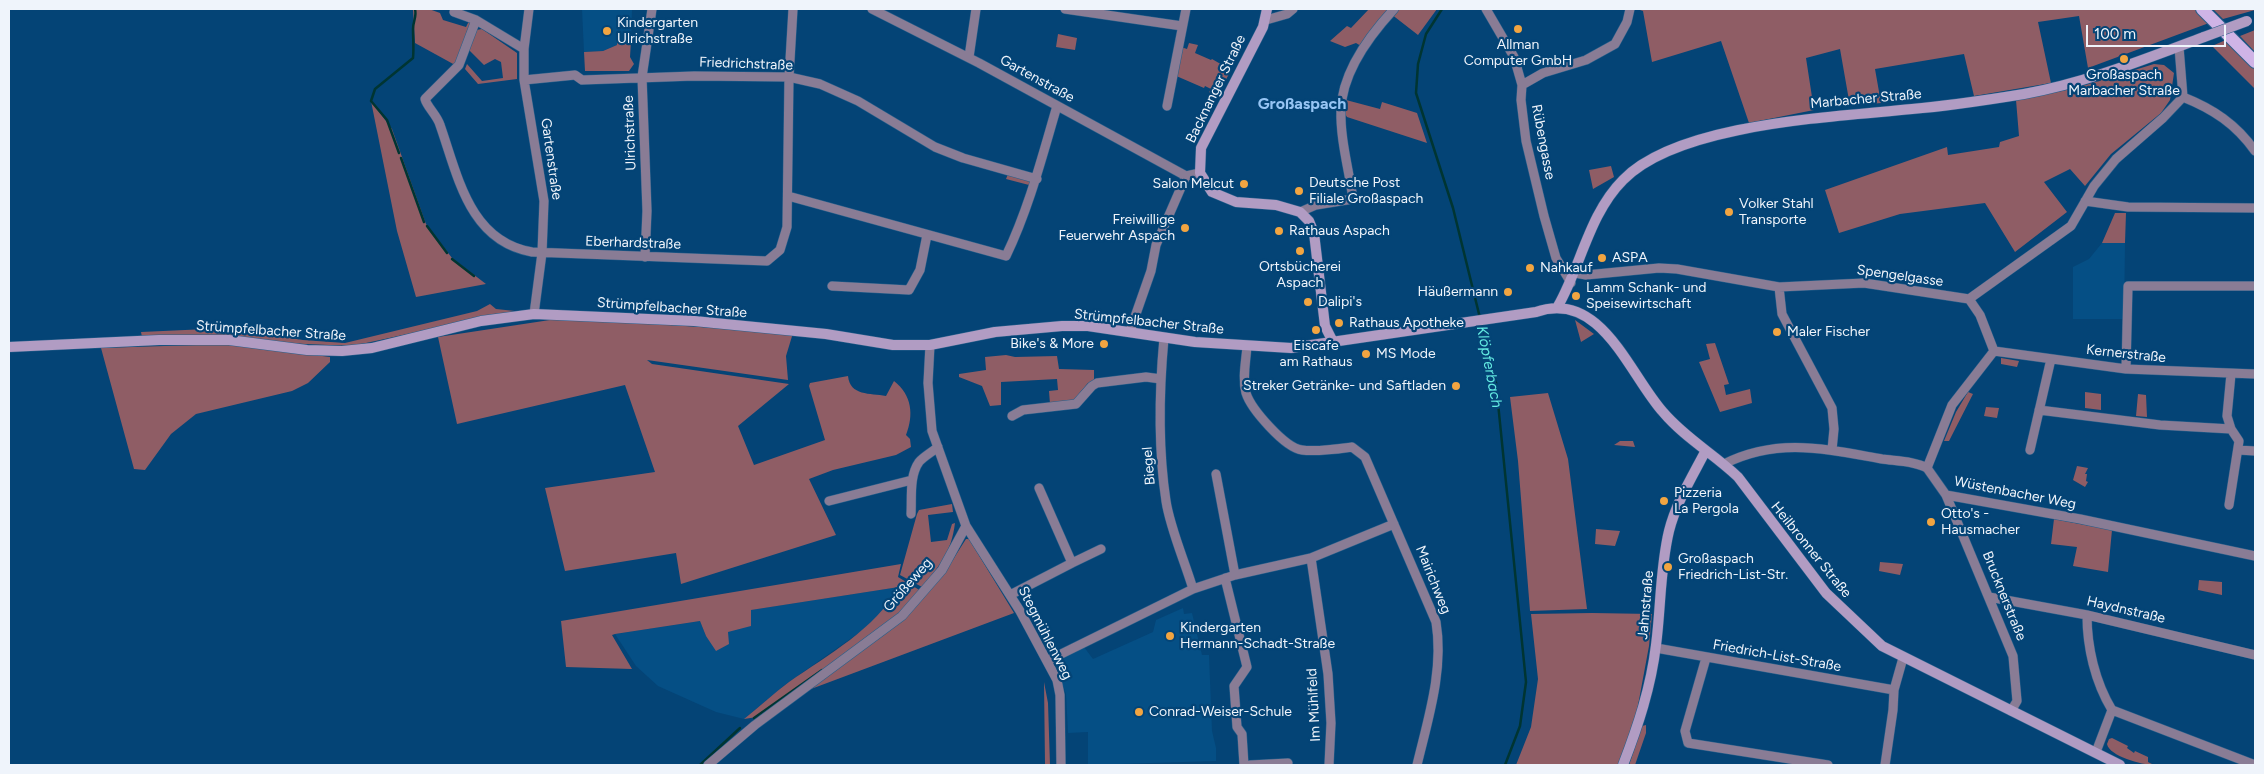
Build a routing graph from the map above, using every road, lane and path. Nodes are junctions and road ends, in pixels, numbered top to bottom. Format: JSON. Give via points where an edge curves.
{"nodes":[{"id":1,"x":529,"y":9,"type":"edge"},
{"id":2,"x":652,"y":9,"type":"edge"},
{"id":3,"x":793,"y":9,"type":"edge"},
{"id":4,"x":872,"y":9,"type":"edge"},
{"id":5,"x":976,"y":9,"type":"edge"},
{"id":6,"x":1065,"y":9,"type":"edge"},
{"id":7,"x":1186,"y":9,"type":"edge"},
{"id":8,"x":1267,"y":9,"type":"edge"},
{"id":9,"x":1292,"y":9,"type":"edge"},
{"id":10,"x":1394,"y":9,"type":"edge"},
{"id":11,"x":1630,"y":9,"type":"edge"},
{"id":12,"x":2202,"y":9,"type":"edge"},
{"id":13,"x":1490,"y":10,"type":"edge"},
{"id":14,"x":454,"y":12,"type":"dead end"},
{"id":15,"x":2251,"y":19,"type":"edge"},
{"id":16,"x":476,"y":20,"type":"junction"},
{"id":17,"x":1266,"y":20,"type":"junction"},
{"id":18,"x":1182,"y":26,"type":"junction"},
{"id":19,"x":2178,"y":47,"type":"junction"},
{"id":20,"x":524,"y":49,"type":"junction"},
{"id":21,"x":969,"y":57,"type":"junction"},
{"id":22,"x":2255,"y":62,"type":"edge"},
{"id":23,"x":642,"y":77,"type":"junction"},
{"id":24,"x":789,"y":77,"type":"junction"},
{"id":25,"x":524,"y":80,"type":"junction"},
{"id":26,"x":1522,"y":85,"type":"junction"},
{"id":27,"x":2182,"y":97,"type":"junction"},
{"id":28,"x":1057,"y":106,"type":"junction"},
{"id":29,"x":1167,"y":106,"type":"dead end"},
{"id":30,"x":2255,"y":151,"type":"edge"},
{"id":31,"x":1200,"y":174,"type":"junction"},
{"id":32,"x":1186,"y":176,"type":"junction"},
{"id":33,"x":1037,"y":178,"type":"junction"},
{"id":34,"x":788,"y":196,"type":"junction"},
{"id":35,"x":2085,"y":201,"type":"junction"},
{"id":36,"x":2255,"y":208,"type":"edge"},
{"id":37,"x":1300,"y":212,"type":"junction"},
{"id":38,"x":928,"y":235,"type":"junction"},
{"id":39,"x":542,"y":253,"type":"junction"},
{"id":40,"x":645,"y":257,"type":"junction"},
{"id":41,"x":1575,"y":272,"type":"junction"},
{"id":42,"x":1571,"y":283,"type":"junction"},
{"id":43,"x":832,"y":286,"type":"dead end"},
{"id":44,"x":2255,"y":286,"type":"edge"},
{"id":45,"x":1779,"y":287,"type":"junction"},
{"id":46,"x":1969,"y":299,"type":"junction"},
{"id":47,"x":1558,"y":306,"type":"junction"},
{"id":48,"x":534,"y":314,"type":"junction"},
{"id":49,"x":1130,"y":332,"type":"junction"},
{"id":50,"x":1164,"y":338,"type":"junction"},
{"id":51,"x":1332,"y":342,"type":"junction"},
{"id":52,"x":930,"y":345,"type":"junction"},
{"id":53,"x":1248,"y":346,"type":"junction"},
{"id":54,"x":9,"y":347,"type":"edge"},
{"id":55,"x":1994,"y":352,"type":"junction"},
{"id":56,"x":2051,"y":359,"type":"junction"},
{"id":57,"x":2126,"y":368,"type":"junction"},
{"id":58,"x":2231,"y":374,"type":"junction"},
{"id":59,"x":2255,"y":374,"type":"edge"},
{"id":60,"x":1161,"y":379,"type":"junction"},
{"id":61,"x":2039,"y":410,"type":"junction"},
{"id":62,"x":1012,"y":416,"type":"dead end"},
{"id":63,"x":2231,"y":429,"type":"junction"},
{"id":64,"x":938,"y":447,"type":"junction"},
{"id":65,"x":1832,"y":450,"type":"junction"},
{"id":66,"x":2030,"y":450,"type":"dead end"},
{"id":67,"x":2238,"y":450,"type":"junction"},
{"id":68,"x":2255,"y":451,"type":"edge"},
{"id":69,"x":1705,"y":452,"type":"junction"},
{"id":70,"x":1724,"y":464,"type":"junction"},
{"id":71,"x":1927,"y":468,"type":"junction"},
{"id":72,"x":1216,"y":474,"type":"dead end"},
{"id":73,"x":912,"y":480,"type":"junction"},
{"id":74,"x":1039,"y":488,"type":"dead end"},
{"id":75,"x":1946,"y":495,"type":"junction"},
{"id":76,"x":829,"y":501,"type":"dead end"},
{"id":77,"x":2229,"y":505,"type":"dead end"},
{"id":78,"x":912,"y":514,"type":"dead end"},
{"id":79,"x":1394,"y":524,"type":"junction"},
{"id":80,"x":966,"y":526,"type":"junction"},
{"id":81,"x":1101,"y":549,"type":"dead end"},
{"id":82,"x":2255,"y":556,"type":"edge"},
{"id":83,"x":1311,"y":558,"type":"junction"},
{"id":84,"x":1072,"y":563,"type":"junction"},
{"id":85,"x":1235,"y":575,"type":"junction"},
{"id":86,"x":1225,"y":578,"type":"junction"},
{"id":87,"x":1193,"y":589,"type":"junction"},
{"id":88,"x":1010,"y":595,"type":"junction"},
{"id":89,"x":1989,"y":597,"type":"junction"},
{"id":90,"x":2087,"y":615,"type":"junction"},
{"id":91,"x":1656,"y":648,"type":"junction"},
{"id":92,"x":2255,"y":655,"type":"edge"},
{"id":93,"x":1706,"y":658,"type":"junction"},
{"id":94,"x":1904,"y":658,"type":"junction"},
{"id":95,"x":1046,"y":661,"type":"junction"},
{"id":96,"x":1894,"y":690,"type":"junction"},
{"id":97,"x":2112,"y":710,"type":"junction"},
{"id":98,"x":2011,"y":712,"type":"junction"},
{"id":99,"x":2096,"y":752,"type":"junction"},
{"id":100,"x":1288,"y":763,"type":"dead end"},
{"id":101,"x":1326,"y":764,"type":"edge"},
{"id":102,"x":708,"y":765,"type":"edge"},
{"id":103,"x":1061,"y":765,"type":"edge"},
{"id":104,"x":1244,"y":765,"type":"edge"},
{"id":105,"x":1250,"y":765,"type":"edge"},
{"id":106,"x":1417,"y":765,"type":"edge"},
{"id":107,"x":1623,"y":765,"type":"edge"},
{"id":108,"x":1828,"y":765,"type":"edge"},
{"id":109,"x":1885,"y":765,"type":"edge"},
{"id":110,"x":2120,"y":765,"type":"edge"},
{"id":111,"x":2255,"y":765,"type":"edge"}],
"edges":[{"from":1,"to":20,"type":"street","name":"Gartenstraße"},
{"from":2,"to":23,"type":"street","name":"Ulrichstraße"},
{"from":3,"to":24,"type":"street","name":"Eberhardstraße"},
{"from":4,"to":21,"type":"street","name":"Gartenstraße"},
{"from":5,"to":21,"type":"street"},
{"from":6,"to":18,"type":"street"},
{"from":7,"to":18,"type":"street"},
{"from":8,"to":17,"type":"street","name":"Backnanger Straße"},
{"from":9,"to":17,"type":"street"},
{"from":10,"to":37,"type":"street","via":[[1362,50],[1344,94],[1341,118],[1353,199],[1316,205]]},
{"from":11,"to":26,"type":"street","via":[[1615,44],[1586,60],[1543,73]]},
{"from":12,"to":22,"type":"main road"},
{"from":13,"to":26,"type":"street","name":"Rübengasse","via":[[1514,57]]},
{"from":14,"to":16,"type":"street"},
{"from":15,"to":19,"type":"street","name":"Marbacher Straße","bridge":true},
{"from":16,"to":20,"type":"street"},
{"from":16,"to":39,"type":"street","name":"Eberhardstraße","via":[[459,65],[426,96],[426,103],[437,116],[463,194],[478,220],[510,245]]},
{"from":17,"to":31,"type":"street","name":"Backnanger Straße","via":[[1201,148]]},
{"from":18,"to":29,"type":"street"},
{"from":19,"to":27,"type":"street"},
{"from":19,"to":41,"type":"street","name":"Marbacher Straße","via":[[2126,66],[2026,94],[1926,108],[1802,119],[1735,131],[1680,146],[1632,171],[1619,184],[1591,229]]},
{"from":20,"to":25,"type":"street","name":"Gartenstraße"},
{"from":21,"to":28,"type":"street","name":"Gartenstraße"},
{"from":23,"to":24,"type":"street","name":"Friedrichstraße"},
{"from":23,"to":25,"type":"street","name":"Friedrichstraße","via":[[582,80],[575,75]]},
{"from":23,"to":40,"type":"street","name":"Ulrichstraße","via":[[647,211]]},
{"from":24,"to":33,"type":"street","name":"Friedrichstraße","via":[[820,84],[858,101],[934,147]]},
{"from":24,"to":34,"type":"street","name":"Eberhardstraße"},
{"from":25,"to":39,"type":"street","name":"Gartenstraße","via":[[544,201]]},
{"from":26,"to":42,"type":"street","name":"Rübengasse","via":[[1526,141],[1544,216],[1556,258]]},
{"from":27,"to":30,"type":"street","via":[[2216,112],[2242,133]]},
{"from":27,"to":35,"type":"street","via":[[2116,159]]},
{"from":28,"to":32,"type":"street","name":"Gartenstraße"},
{"from":28,"to":33,"type":"street"},
{"from":31,"to":32,"type":"street"},
{"from":31,"to":37,"type":"street","via":[[1212,192],[1236,202],[1276,205]]},
{"from":32,"to":49,"type":"street","via":[[1156,245],[1151,271]]},
{"from":33,"to":38,"type":"street","via":[[1006,256]]},
{"from":34,"to":38,"type":"street"},
{"from":34,"to":40,"type":"street","name":"Eberhardstraße","via":[[787,227],[780,250],[767,261]]},
{"from":35,"to":36,"type":"street","via":[[2128,207]]},
{"from":35,"to":46,"type":"street","via":[[2071,226]]},
{"from":37,"to":51,"type":"street","via":[[1314,233],[1325,326]]},
{"from":38,"to":43,"type":"street","via":[[920,270],[909,290]]},
{"from":39,"to":40,"type":"street","name":"Eberhardstraße"},
{"from":39,"to":48,"type":"street","name":"Gartenstraße"},
{"from":41,"to":42,"type":"street","name":"Marbacher Straße"},
{"from":41,"to":45,"type":"street","name":"Spengelgasse","via":[[1586,275],[1651,268],[1677,269]]},
{"from":42,"to":47,"type":"street","name":"Marbacher Straße"},
{"from":44,"to":57,"type":"street","via":[[2128,286]]},
{"from":45,"to":46,"type":"street","name":"Spengelgasse","via":[[1864,283]]},
{"from":45,"to":65,"type":"street","via":[[1782,314],[1832,408]]},
{"from":46,"to":55,"type":"street","via":[[1980,315]]},
{"from":47,"to":51,"type":"street","name":"Strümpfelbacher Straße"},
{"from":47,"to":69,"type":"street","name":"Heilbronner Straße","via":[[1581,314],[1609,337],[1661,411]]},
{"from":48,"to":52,"type":"street","name":"Strümpfelbacher Straße","via":[[694,321],[826,334],[893,345]]},
{"from":48,"to":54,"type":"street","name":"Strümpfelbacher Straße","via":[[481,321],[372,348],[342,352],[229,340]]},
{"from":49,"to":50,"type":"street","name":"Strümpfelbacher Straße"},
{"from":49,"to":52,"type":"street","name":"Strümpfelbacher Straße","via":[[1088,326],[1024,328]]},
{"from":50,"to":53,"type":"street","name":"Strümpfelbacher Straße"},
{"from":50,"to":60,"type":"street","name":"Biegel"},
{"from":51,"to":53,"type":"street","name":"Strümpfelbacher Straße","via":[[1291,348]]},
{"from":52,"to":64,"type":"street","via":[[930,414]]},
{"from":53,"to":79,"type":"street","name":"Mairichweg","via":[[1246,393],[1284,443],[1301,450],[1352,447],[1365,458]]},
{"from":55,"to":56,"type":"street","name":"Kernerstraße"},
{"from":55,"to":71,"type":"street","via":[[1952,405]]},
{"from":56,"to":57,"type":"street","name":"Kernerstraße"},
{"from":56,"to":61,"type":"street"},
{"from":57,"to":58,"type":"street","name":"Kernerstraße"},
{"from":58,"to":59,"type":"street","name":"Kernerstraße"},
{"from":58,"to":63,"type":"street","via":[[2228,416]]},
{"from":60,"to":62,"type":"street","via":[[1146,377],[1097,383],[1076,404],[1023,410]]},
{"from":60,"to":87,"type":"street","name":"Biegel","via":[[1160,431],[1166,503]]},
{"from":61,"to":63,"type":"street","via":[[2160,426]]},
{"from":61,"to":66,"type":"street"},
{"from":63,"to":67,"type":"street","via":[[2239,441]]},
{"from":64,"to":73,"type":"street","via":[[919,462]]},
{"from":64,"to":80,"type":"street"},
{"from":65,"to":70,"type":"street","via":[[1778,447],[1741,455]]},
{"from":65,"to":71,"type":"street"},
{"from":67,"to":68,"type":"street"},
{"from":67,"to":77,"type":"street"},
{"from":69,"to":70,"type":"street","name":"Heilbronner Straße"},
{"from":69,"to":91,"type":"street","name":"Jahnstraße","via":[[1670,529]]},
{"from":70,"to":94,"type":"street","name":"Heilbronner Straße","via":[[1738,477],[1826,593],[1882,646]]},
{"from":71,"to":75,"type":"street","name":"Wüstenbacher Weg"},
{"from":72,"to":85,"type":"street"},
{"from":73,"to":76,"type":"street"},
{"from":73,"to":78,"type":"street"},
{"from":74,"to":84,"type":"street"},
{"from":75,"to":82,"type":"street","name":"Wüstenbacher Weg"},
{"from":75,"to":89,"type":"street","name":"Brucknerstraße"},
{"from":79,"to":83,"type":"street"},
{"from":79,"to":106,"type":"street","name":"Mairichweg","via":[[1436,622],[1439,640],[1433,700]]},
{"from":80,"to":88,"type":"street","name":"Stegmühlenweg"},
{"from":80,"to":102,"type":"street","name":"Größeweg","via":[[942,570],[902,616],[755,725]]},
{"from":81,"to":84,"type":"street"},
{"from":83,"to":85,"type":"street"},
{"from":83,"to":101,"type":"street","name":"Im Mühlfeld","via":[[1328,674],[1331,723]]},
{"from":84,"to":88,"type":"street"},
{"from":85,"to":86,"type":"street"},
{"from":86,"to":87,"type":"street"},
{"from":86,"to":104,"type":"street","via":[[1247,667],[1234,686]]},
{"from":87,"to":95,"type":"street"},
{"from":88,"to":95,"type":"street","name":"Stegmühlenweg"},
{"from":89,"to":90,"type":"street","name":"Haydnstraße"},
{"from":89,"to":98,"type":"street","name":"Brucknerstraße","via":[[2013,656],[2017,701]]},
{"from":90,"to":92,"type":"street","name":"Haydnstraße"},
{"from":90,"to":97,"type":"street","via":[[2087,634],[2100,689]]},
{"from":91,"to":93,"type":"street","name":"Friedrich-List-Straße"},
{"from":91,"to":107,"type":"street","name":"Jahnstraße","via":[[1644,709]]},
{"from":93,"to":96,"type":"street","name":"Friedrich-List-Straße"},
{"from":93,"to":108,"type":"street","via":[[1685,740],[1690,744]]},
{"from":94,"to":96,"type":"street"},
{"from":94,"to":98,"type":"street","name":"Heilbronner Straße"},
{"from":95,"to":103,"type":"street","name":"Stegmühlenweg","via":[[1057,680],[1060,695]]},
{"from":96,"to":109,"type":"street"},
{"from":97,"to":99,"type":"street"},
{"from":97,"to":111,"type":"street"},
{"from":98,"to":99,"type":"street","name":"Heilbronner Straße"},
{"from":99,"to":110,"type":"street","name":"Heilbronner Straße"},
{"from":100,"to":105,"type":"street"}]}
